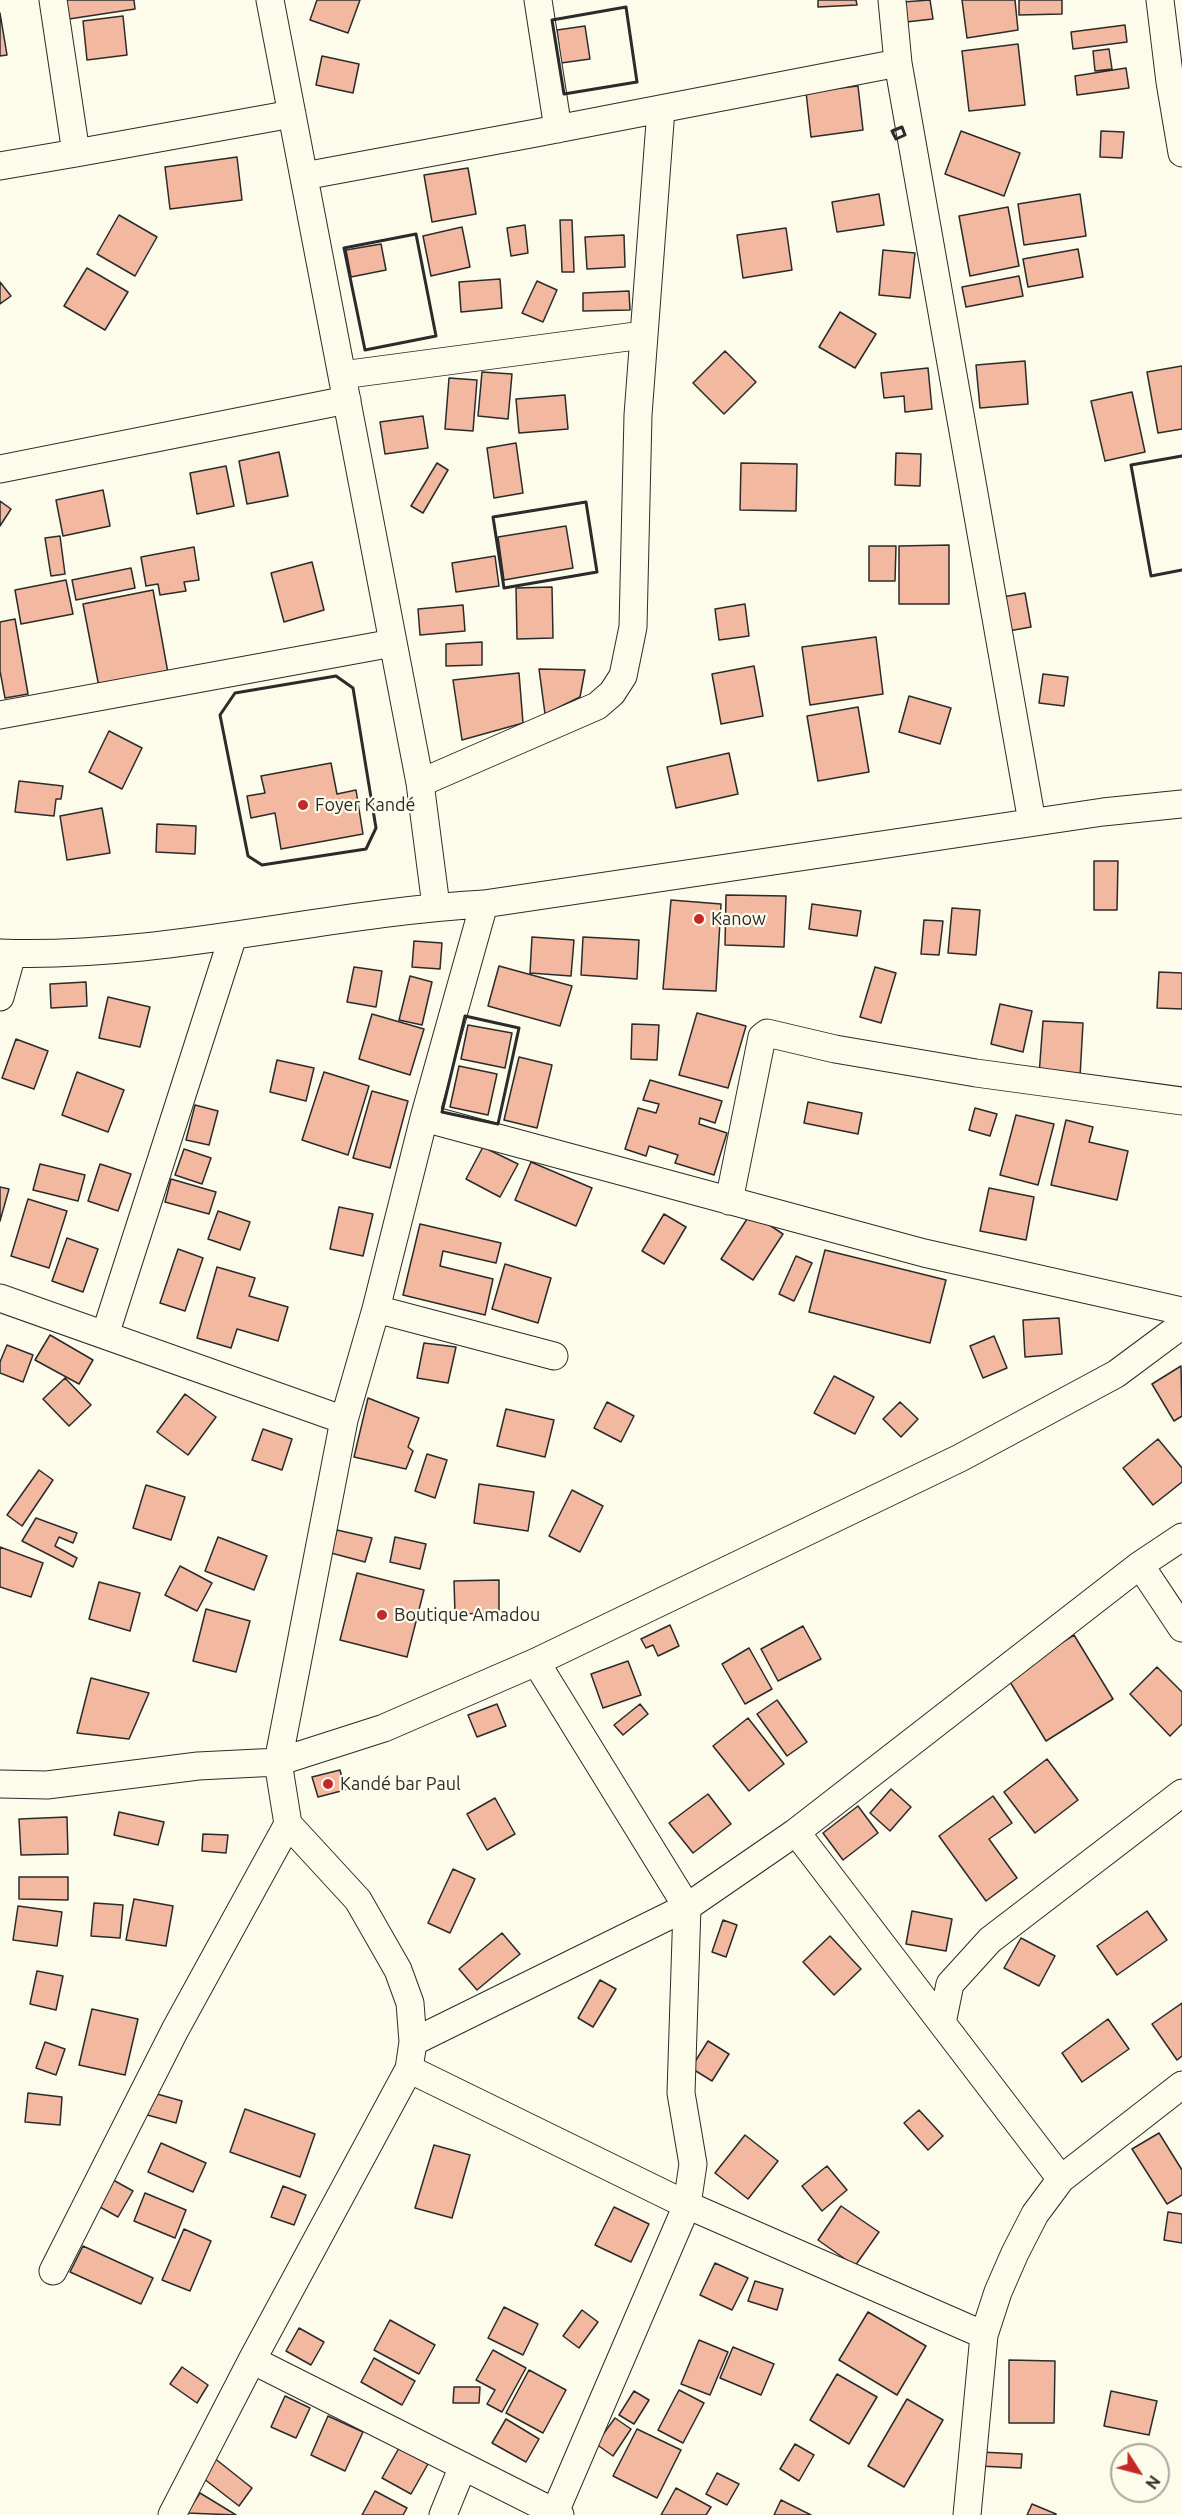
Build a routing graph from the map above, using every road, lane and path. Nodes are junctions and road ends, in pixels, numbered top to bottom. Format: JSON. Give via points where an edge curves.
{"nodes":[{"id":1,"x":52,"y":0,"type":"edge"},
{"id":2,"x":270,"y":0,"type":"edge"},
{"id":3,"x":538,"y":0,"type":"edge"},
{"id":4,"x":892,"y":0,"type":"edge"},
{"id":5,"x":1160,"y":0,"type":"edge"},
{"id":6,"x":898,"y":63,"type":"junction"},
{"id":7,"x":1176,"y":78,"type":"edge"},
{"id":8,"x":661,"y":109,"type":"junction"},
{"id":9,"x":292,"y":114,"type":"junction"},
{"id":10,"x":558,"y":129,"type":"junction"},
{"id":11,"x":76,"y":153,"type":"junction"},
{"id":12,"x":1182,"y":153,"type":"edge"},
{"id":13,"x":0,"y":166,"type":"edge"},
{"id":14,"x":304,"y":176,"type":"junction"},
{"id":15,"x":643,"y":335,"type":"junction"},
{"id":16,"x":344,"y":388,"type":"junction"},
{"id":17,"x":0,"y":470,"type":"edge"},
{"id":18,"x":393,"y":643,"type":"junction"},
{"id":19,"x":0,"y":715,"type":"edge"},
{"id":20,"x":420,"y":783,"type":"junction"},
{"id":21,"x":1182,"y":804,"type":"edge"},
{"id":22,"x":1032,"y":822,"type":"junction"},
{"id":23,"x":484,"y":904,"type":"junction"},
{"id":24,"x":436,"y":906,"type":"junction"},
{"id":25,"x":233,"y":936,"type":"junction"},
{"id":26,"x":6,"y":954,"type":"edge"},
{"id":27,"x":0,"y":997,"type":"edge"},
{"id":28,"x":1182,"y":1101,"type":"edge"},
{"id":29,"x":424,"y":1118,"type":"junction"},
{"id":30,"x":729,"y":1201,"type":"junction"},
{"id":31,"x":0,"y":1298,"type":"edge"},
{"id":32,"x":376,"y":1309,"type":"junction"},
{"id":33,"x":1182,"y":1311,"type":"edge"},
{"id":34,"x":1182,"y":1325,"type":"edge"},
{"id":35,"x":105,"y":1335,"type":"junction"},
{"id":36,"x":554,"y":1356,"type":"dead end"},
{"id":37,"x":344,"y":1420,"type":"junction"},
{"id":38,"x":1182,"y":1537,"type":"edge"},
{"id":39,"x":1140,"y":1565,"type":"junction"},
{"id":40,"x":1182,"y":1628,"type":"edge"},
{"id":41,"x":536,"y":1662,"type":"junction"},
{"id":42,"x":278,"y":1762,"type":"junction"},
{"id":43,"x":0,"y":1784,"type":"edge"},
{"id":44,"x":1182,"y":1793,"type":"edge"},
{"id":45,"x":288,"y":1824,"type":"junction"},
{"id":46,"x":796,"y":1832,"type":"junction"},
{"id":47,"x":687,"y":1907,"type":"junction"},
{"id":48,"x":942,"y":2023,"type":"junction"},
{"id":49,"x":413,"y":2042,"type":"junction"},
{"id":50,"x":409,"y":2069,"type":"junction"},
{"id":51,"x":1182,"y":2085,"type":"edge"},
{"id":52,"x":1061,"y":2179,"type":"junction"},
{"id":53,"x":687,"y":2205,"type":"junction"},
{"id":54,"x":53,"y":2271,"type":"dead end"},
{"id":55,"x":984,"y":2335,"type":"junction"},
{"id":56,"x":252,"y":2360,"type":"junction"},
{"id":57,"x":463,"y":2466,"type":"junction"},
{"id":58,"x":557,"y":2514,"type":"edge"},
{"id":59,"x":172,"y":2515,"type":"edge"},
{"id":60,"x":443,"y":2515,"type":"edge"},
{"id":61,"x":967,"y":2515,"type":"edge"}],
"edges":[{"from":1,"to":11,"type":"street"},
{"from":2,"to":9,"type":"street"},
{"from":3,"to":10,"type":"street"},
{"from":4,"to":6,"type":"street"},
{"from":5,"to":7,"type":"street"},
{"from":6,"to":8,"type":"street"},
{"from":6,"to":22,"type":"street"},
{"from":7,"to":12,"type":"street"},
{"from":8,"to":10,"type":"street"},
{"from":8,"to":15,"type":"street"},
{"from":9,"to":11,"type":"street"},
{"from":9,"to":14,"type":"street"},
{"from":10,"to":14,"type":"street"},
{"from":11,"to":13,"type":"street"},
{"from":14,"to":16,"type":"street"},
{"from":15,"to":16,"type":"street"},
{"from":15,"to":20,"type":"street","via":[[633,627],[623,676],[597,706]]},
{"from":16,"to":17,"type":"street"},
{"from":16,"to":18,"type":"street"},
{"from":18,"to":19,"type":"street"},
{"from":18,"to":20,"type":"street"},
{"from":20,"to":24,"type":"street"},
{"from":21,"to":22,"type":"street"},
{"from":22,"to":23,"type":"street"},
{"from":23,"to":24,"type":"street"},
{"from":23,"to":29,"type":"street"},
{"from":24,"to":25,"type":"street"},
{"from":25,"to":26,"type":"street","via":[[137,948]]},
{"from":25,"to":35,"type":"street"},
{"from":26,"to":27,"type":"street"},
{"from":28,"to":30,"type":"street","via":[[835,1050],[767,1033],[762,1037]]},
{"from":29,"to":30,"type":"street"},
{"from":29,"to":32,"type":"street"},
{"from":30,"to":33,"type":"street","via":[[924,1253]]},
{"from":31,"to":35,"type":"street"},
{"from":32,"to":36,"type":"street"},
{"from":32,"to":37,"type":"street"},
{"from":34,"to":41,"type":"street","via":[[1116,1374],[960,1458]]},
{"from":35,"to":37,"type":"street"},
{"from":37,"to":42,"type":"street"},
{"from":38,"to":39,"type":"street"},
{"from":39,"to":40,"type":"street"},
{"from":39,"to":46,"type":"street"},
{"from":41,"to":42,"type":"street","via":[[384,1728]]},
{"from":41,"to":47,"type":"street"},
{"from":42,"to":43,"type":"street","via":[[198,1766],[47,1785]]},
{"from":42,"to":45,"type":"street"},
{"from":44,"to":48,"type":"street","via":[[990,1940],[950,1984]]},
{"from":45,"to":49,"type":"street","via":[[358,1900],[379,1934],[410,2003]]},
{"from":45,"to":54,"type":"street","via":[[175,2030]]},
{"from":46,"to":47,"type":"street"},
{"from":46,"to":48,"type":"street"},
{"from":47,"to":49,"type":"street"},
{"from":47,"to":53,"type":"street","via":[[681,2093],[693,2164]]},
{"from":48,"to":52,"type":"street"},
{"from":49,"to":50,"type":"street"},
{"from":50,"to":53,"type":"street"},
{"from":50,"to":56,"type":"street"},
{"from":51,"to":52,"type":"street"},
{"from":52,"to":55,"type":"street","via":[[1035,2214],[1015,2253]]},
{"from":53,"to":55,"type":"street"},
{"from":53,"to":58,"type":"street"},
{"from":55,"to":61,"type":"street"},
{"from":56,"to":57,"type":"street"},
{"from":56,"to":59,"type":"street"},
{"from":57,"to":58,"type":"street"},
{"from":57,"to":60,"type":"street"}]}
